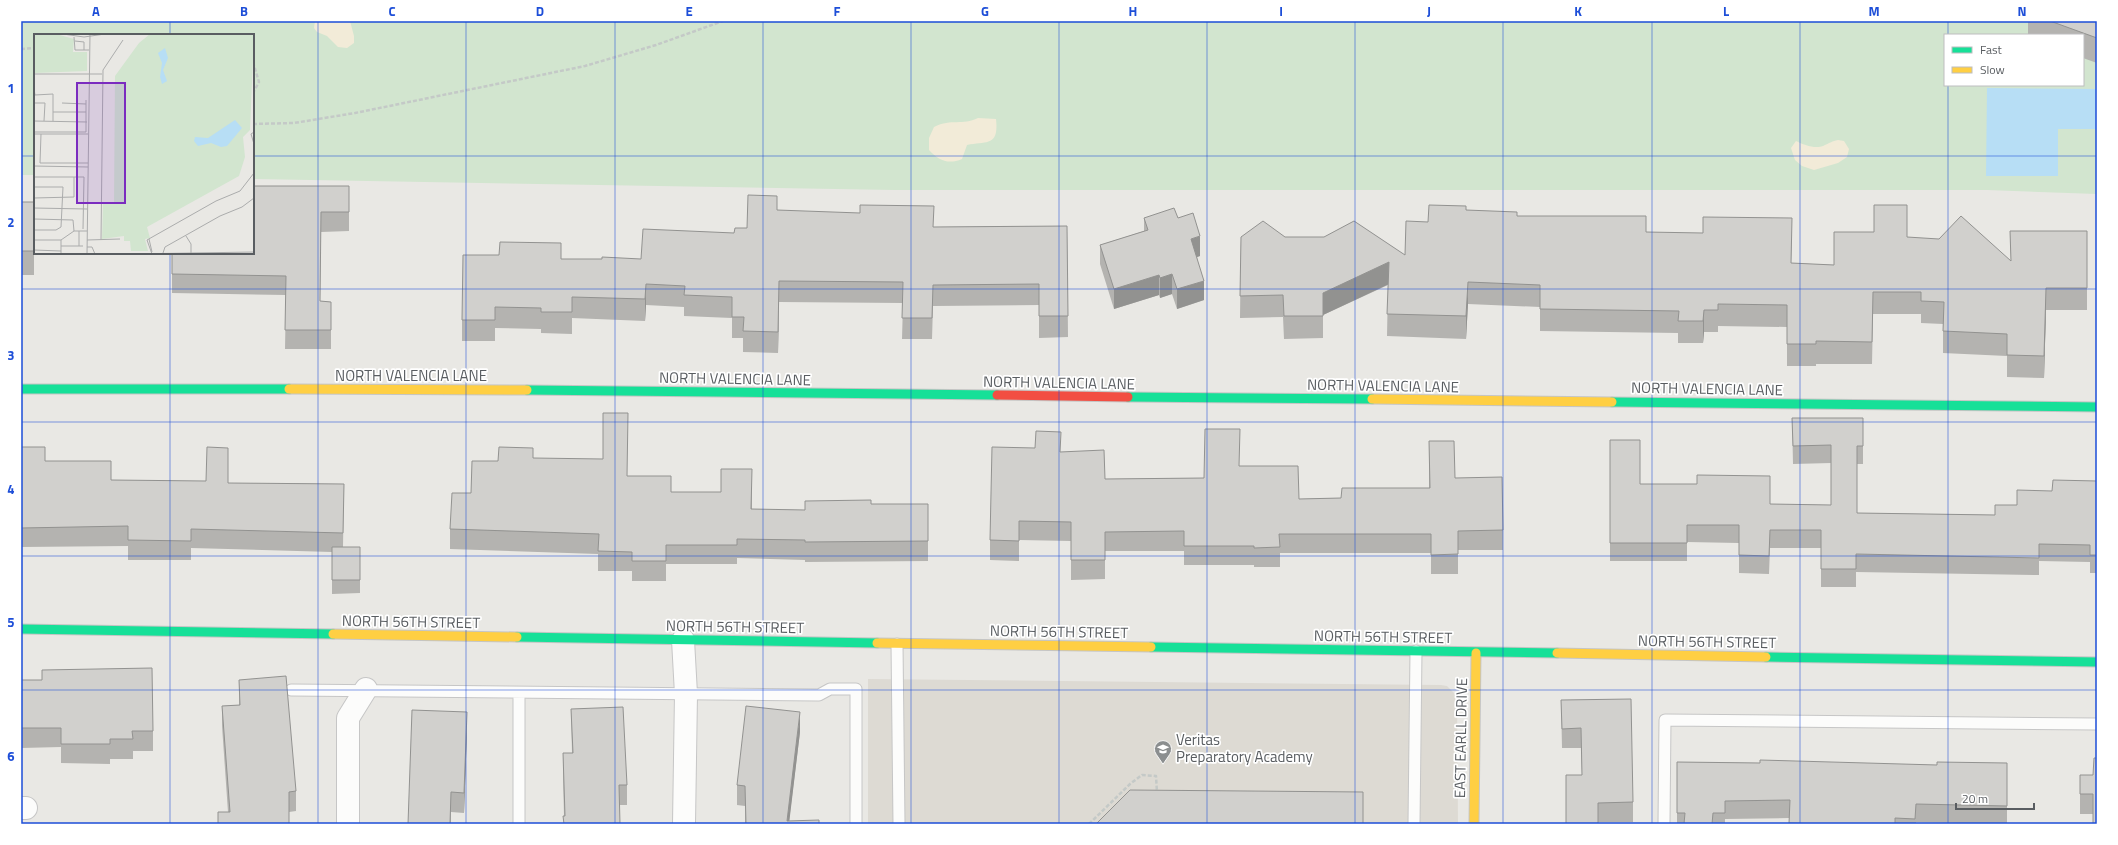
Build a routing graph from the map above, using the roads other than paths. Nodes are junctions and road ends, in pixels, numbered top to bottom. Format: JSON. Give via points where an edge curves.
{"nodes":[{"id":1,"x":21,"y":389,"type":"edge"},
{"id":2,"x":2097,"y":407,"type":"edge"},
{"id":3,"x":21,"y":629,"type":"edge"},
{"id":4,"x":684,"y":640,"type":"junction"},
{"id":5,"x":897,"y":644,"type":"junction"},
{"id":6,"x":1416,"y":651,"type":"junction"},
{"id":7,"x":1476,"y":652,"type":"junction"},
{"id":8,"x":2097,"y":662,"type":"edge"},
{"id":9,"x":366,"y":689,"type":"junction"},
{"id":10,"x":291,"y":690,"type":"dead end"},
{"id":11,"x":519,"y":692,"type":"junction"},
{"id":12,"x":686,"y":694,"type":"junction"},
{"id":13,"x":2097,"y":724,"type":"edge"},
{"id":14,"x":348,"y":824,"type":"edge"},
{"id":15,"x":519,"y":824,"type":"edge"},
{"id":16,"x":684,"y":824,"type":"edge"},
{"id":17,"x":856,"y":824,"type":"edge"},
{"id":18,"x":899,"y":824,"type":"edge"},
{"id":19,"x":1414,"y":824,"type":"edge"},
{"id":20,"x":1474,"y":824,"type":"edge"},
{"id":21,"x":1664,"y":824,"type":"edge"}],
"edges":[{"from":1,"to":2,"type":"street","name":"NORTH VALENCIA LANE","via":[[387,389]]},
{"from":3,"to":4,"type":"street","name":"NORTH 56TH STREET"},
{"from":4,"to":5,"type":"street","name":"NORTH 56TH STREET"},
{"from":4,"to":12,"type":"street"},
{"from":5,"to":6,"type":"street","name":"NORTH 56TH STREET"},
{"from":5,"to":18,"type":"lane"},
{"from":6,"to":7,"type":"street","name":"NORTH 56TH STREET"},
{"from":6,"to":19,"type":"lane"},
{"from":7,"to":8,"type":"street","name":"NORTH 56TH STREET"},
{"from":7,"to":20,"type":"street","name":"EAST EARLL DRIVE"},
{"from":9,"to":10,"type":"lane"},
{"from":9,"to":11,"type":"lane"},
{"from":9,"to":14,"type":"street","via":[[348,718]]},
{"from":11,"to":12,"type":"lane"},
{"from":11,"to":15,"type":"lane"},
{"from":12,"to":16,"type":"street"},
{"from":12,"to":17,"type":"lane","via":[[819,695],[830,689],[856,689]]},
{"from":13,"to":21,"type":"lane","via":[[1665,720]]}]}
